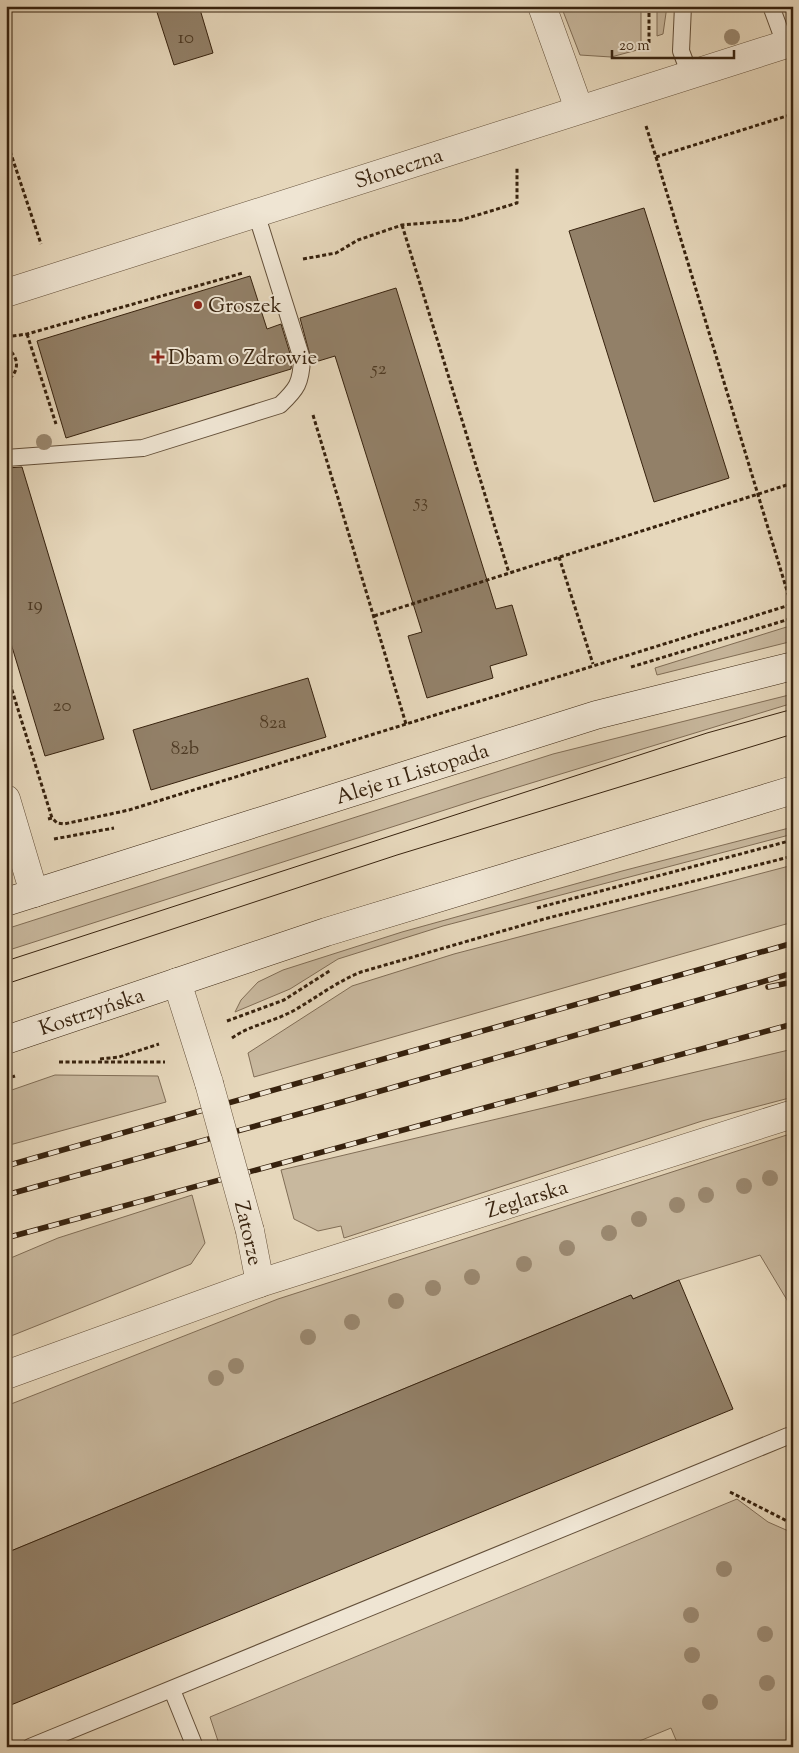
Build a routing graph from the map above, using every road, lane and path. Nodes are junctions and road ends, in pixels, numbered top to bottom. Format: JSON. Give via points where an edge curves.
{"nodes":[{"id":1,"x":542,"y":6,"type":"edge"},
{"id":2,"x":649,"y":6,"type":"edge"},
{"id":3,"x":683,"y":6,"type":"edge"},
{"id":4,"x":771,"y":6,"type":"edge"},
{"id":5,"x":649,"y":33,"type":"dead end"},
{"id":6,"x":789,"y":43,"type":"edge"},
{"id":7,"x":690,"y":75,"type":"junction"},
{"id":8,"x":579,"y":109,"type":"junction"},
{"id":9,"x":793,"y":114,"type":"edge"},
{"id":10,"x":637,"y":128,"type":"dead end"},
{"id":11,"x":6,"y":139,"type":"edge"},
{"id":12,"x":656,"y":157,"type":"junction"},
{"id":13,"x":517,"y":166,"type":"dead end"},
{"id":14,"x":256,"y":213,"type":"junction"},
{"id":15,"x":402,"y":225,"type":"junction"},
{"id":16,"x":41,"y":245,"type":"dead end"},
{"id":17,"x":271,"y":265,"type":"junction"},
{"id":18,"x":6,"y":293,"type":"edge"},
{"id":19,"x":27,"y":334,"type":"junction"},
{"id":20,"x":8,"y":337,"type":"edge"},
{"id":21,"x":6,"y":346,"type":"edge"},
{"id":22,"x":301,"y":376,"type":"junction"},
{"id":23,"x":6,"y":381,"type":"edge"},
{"id":24,"x":66,"y":455,"type":"junction"},
{"id":25,"x":6,"y":458,"type":"edge"},
{"id":26,"x":793,"y":483,"type":"edge"},
{"id":27,"x":758,"y":494,"type":"junction"},
{"id":28,"x":559,"y":557,"type":"junction"},
{"id":29,"x":509,"y":573,"type":"junction"},
{"id":30,"x":792,"y":604,"type":"edge"},
{"id":31,"x":374,"y":616,"type":"junction"},
{"id":32,"x":593,"y":664,"type":"junction"},
{"id":33,"x":793,"y":666,"type":"edge"},
{"id":34,"x":6,"y":671,"type":"edge"},
{"id":35,"x":406,"y":724,"type":"junction"},
{"id":36,"x":793,"y":790,"type":"edge"},
{"id":37,"x":6,"y":800,"type":"edge"},
{"id":38,"x":52,"y":818,"type":"junction"},
{"id":39,"x":15,"y":828,"type":"junction"},
{"id":40,"x":793,"y":840,"type":"edge"},
{"id":41,"x":793,"y":856,"type":"edge"},
{"id":42,"x":34,"y":893,"type":"junction"},
{"id":43,"x":6,"y":902,"type":"edge"},
{"id":44,"x":535,"y":908,"type":"dead end"},
{"id":45,"x":338,"y":967,"type":"dead end"},
{"id":46,"x":176,"y":982,"type":"junction"},
{"id":47,"x":6,"y":1040,"type":"edge"},
{"id":48,"x":197,"y":1041,"type":"junction"},
{"id":49,"x":87,"y":1061,"type":"junction"},
{"id":50,"x":52,"y":1064,"type":"dead end"},
{"id":51,"x":22,"y":1074,"type":"dead end"},
{"id":52,"x":6,"y":1079,"type":"edge"},
{"id":53,"x":793,"y":1114,"type":"edge"},
{"id":54,"x":260,"y":1283,"type":"junction"},
{"id":55,"x":6,"y":1375,"type":"edge"},
{"id":56,"x":788,"y":1436,"type":"dead end"},
{"id":57,"x":696,"y":1474,"type":"junction"},
{"id":58,"x":793,"y":1524,"type":"edge"},
{"id":59,"x":172,"y":1690,"type":"junction"},
{"id":60,"x":30,"y":1747,"type":"edge"},
{"id":61,"x":195,"y":1747,"type":"edge"}],
"edges":[{"from":1,"to":8,"type":"street"},
{"from":2,"to":5,"type":"path"},
{"from":3,"to":7,"type":"lane","via":[[681,51]]},
{"from":4,"to":6,"type":"lane"},
{"from":6,"to":7,"type":"street","name":"Słoneczna"},
{"from":7,"to":8,"type":"street","name":"Słoneczna"},
{"from":8,"to":14,"type":"street","name":"Słoneczna"},
{"from":9,"to":12,"type":"path"},
{"from":10,"to":12,"type":"path","via":[[646,125]]},
{"from":11,"to":16,"type":"path"},
{"from":12,"to":27,"type":"path"},
{"from":13,"to":15,"type":"path","via":[[517,203],[461,220]]},
{"from":14,"to":17,"type":"lane"},
{"from":14,"to":18,"type":"street","name":"Słoneczna"},
{"from":15,"to":17,"type":"path","via":[[358,240],[336,253]]},
{"from":15,"to":29,"type":"path"},
{"from":17,"to":19,"type":"path"},
{"from":17,"to":22,"type":"lane","via":[[302,358]]},
{"from":19,"to":20,"type":"path"},
{"from":19,"to":24,"type":"path"},
{"from":20,"to":21,"type":"path"},
{"from":21,"to":23,"type":"path","via":[[14,354],[17,365],[13,377]]},
{"from":22,"to":24,"type":"lane","via":[[296,390],[280,405],[143,448]]},
{"from":22,"to":31,"type":"path"},
{"from":24,"to":25,"type":"lane"},
{"from":26,"to":27,"type":"path"},
{"from":27,"to":28,"type":"path"},
{"from":27,"to":30,"type":"path"},
{"from":28,"to":29,"type":"path"},
{"from":28,"to":32,"type":"path"},
{"from":29,"to":31,"type":"path"},
{"from":30,"to":32,"type":"path"},
{"from":31,"to":35,"type":"path"},
{"from":32,"to":35,"type":"path"},
{"from":33,"to":42,"type":"street","name":"Aleje 11 Listopada","via":[[596,715]]},
{"from":34,"to":38,"type":"path"},
{"from":35,"to":38,"type":"path","via":[[129,810],[64,824]]},
{"from":36,"to":46,"type":"street","via":[[326,932]]},
{"from":37,"to":39,"type":"street"},
{"from":38,"to":39,"type":"path"},
{"from":39,"to":42,"type":"street"},
{"from":40,"to":44,"type":"path"},
{"from":41,"to":48,"type":"path","via":[[535,922],[361,972],[345,978],[292,1012],[240,1032],[227,1042]]},
{"from":42,"to":43,"type":"street"},
{"from":45,"to":48,"type":"path","via":[[284,1000]]},
{"from":46,"to":47,"type":"street","name":"Kostrzyńska"},
{"from":46,"to":48,"type":"street","name":"Zatorze"},
{"from":48,"to":49,"type":"path"},
{"from":48,"to":49,"type":"path","via":[[163,1062]]},
{"from":48,"to":54,"type":"street","name":"Zatorze","bridge":true,"via":[[250,1231]]},
{"from":49,"to":50,"type":"path"},
{"from":51,"to":52,"type":"path"},
{"from":53,"to":54,"type":"street","name":"Żeglarska"},
{"from":54,"to":55,"type":"street","name":"Zatorze"},
{"from":56,"to":57,"type":"lane"},
{"from":57,"to":58,"type":"path"},
{"from":57,"to":59,"type":"lane"},
{"from":59,"to":60,"type":"lane"},
{"from":59,"to":61,"type":"lane"}]}
